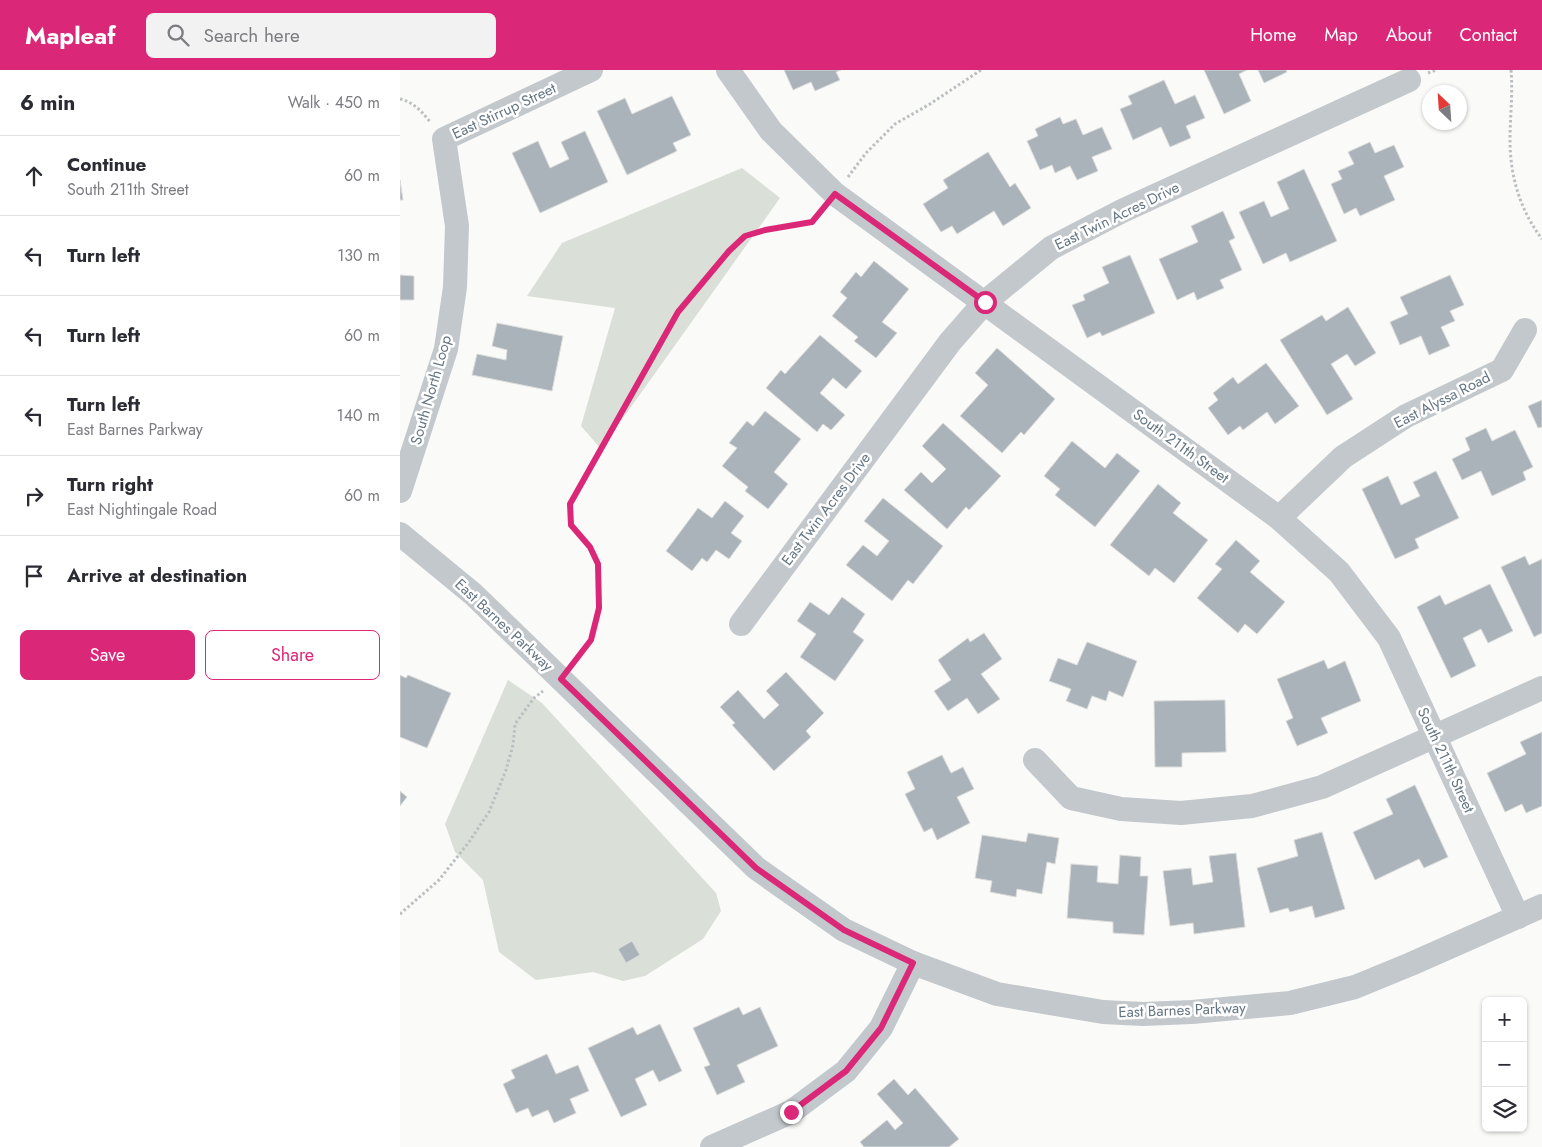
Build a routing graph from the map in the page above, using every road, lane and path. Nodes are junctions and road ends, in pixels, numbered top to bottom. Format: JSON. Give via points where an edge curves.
{"nodes":[{"id":1,"x":591,"y":70,"type":"edge"},
{"id":2,"x":728,"y":70,"type":"edge"},
{"id":3,"x":981,"y":70,"type":"edge"},
{"id":4,"x":1511,"y":70,"type":"edge"},
{"id":5,"x":1409,"y":80,"type":"dead end"},
{"id":6,"x":400,"y":99,"type":"edge"},
{"id":7,"x":444,"y":139,"type":"junction"},
{"id":8,"x":835,"y":194,"type":"junction"},
{"id":9,"x":1542,"y":239,"type":"edge"},
{"id":10,"x":985,"y":302,"type":"junction"},
{"id":11,"x":1525,"y":330,"type":"dead end"},
{"id":12,"x":400,"y":491,"type":"edge"},
{"id":13,"x":1279,"y":518,"type":"junction"},
{"id":14,"x":400,"y":534,"type":"edge"},
{"id":15,"x":741,"y":624,"type":"dead end"},
{"id":16,"x":561,"y":679,"type":"junction"},
{"id":17,"x":1542,"y":688,"type":"edge"},
{"id":18,"x":1436,"y":737,"type":"junction"},
{"id":19,"x":1035,"y":760,"type":"dead end"},
{"id":20,"x":1542,"y":906,"type":"edge"},
{"id":21,"x":400,"y":914,"type":"edge"},
{"id":22,"x":1518,"y":917,"type":"junction"},
{"id":23,"x":913,"y":963,"type":"junction"},
{"id":24,"x":712,"y":1147,"type":"edge"}],
"edges":[{"from":1,"to":7,"type":"street","name":"East Stirrup Street"},
{"from":2,"to":8,"type":"street","name":"South 211th Street","via":[[771,131]]},
{"from":3,"to":8,"type":"path","via":[[894,124],[866,153]]},
{"from":4,"to":9,"type":"path","via":[[1512,175],[1520,201]]},
{"from":5,"to":10,"type":"street","name":"East Twin Acres Drive","via":[[1114,215],[1051,248]]},
{"from":6,"to":7,"type":"path","via":[[421,110]]},
{"from":7,"to":12,"type":"street","name":"South North Loop","via":[[457,226],[455,287],[446,349]]},
{"from":8,"to":10,"type":"street","name":"South 211th Street"},
{"from":8,"to":16,"type":"path","via":[[812,222],[745,236],[678,312],[570,504],[571,525],[590,547],[598,564],[599,608],[591,640]]},
{"from":10,"to":13,"type":"street","name":"South 211th Street"},
{"from":10,"to":15,"type":"street","name":"East Twin Acres Drive","via":[[950,342]]},
{"from":11,"to":13,"type":"street","name":"East Alyssa Road","via":[[1502,370],[1406,416],[1343,458]]},
{"from":13,"to":18,"type":"street","name":"South 211th Street","via":[[1339,572],[1389,638]]},
{"from":14,"to":16,"type":"street","name":"East Barnes Parkway","via":[[473,594]]},
{"from":16,"to":21,"type":"path","via":[[534,698],[516,724],[506,770],[489,812],[470,842],[439,880]]},
{"from":16,"to":23,"type":"street","name":"East Barnes Parkway","via":[[756,868],[844,930]]},
{"from":17,"to":18,"type":"street"},
{"from":18,"to":19,"type":"street","via":[[1322,787],[1252,806],[1181,813],[1121,809],[1071,798]]},
{"from":18,"to":22,"type":"street","name":"South 211th Street"},
{"from":20,"to":22,"type":"street","name":"East Barnes Parkway"},
{"from":22,"to":23,"type":"street","name":"East Barnes Parkway","via":[[1355,987],[1290,1003],[1192,1012],[1143,1014],[1060,1006],[997,994]]},
{"from":23,"to":24,"type":"street","via":[[881,1028],[846,1071],[791,1112]]}]}
